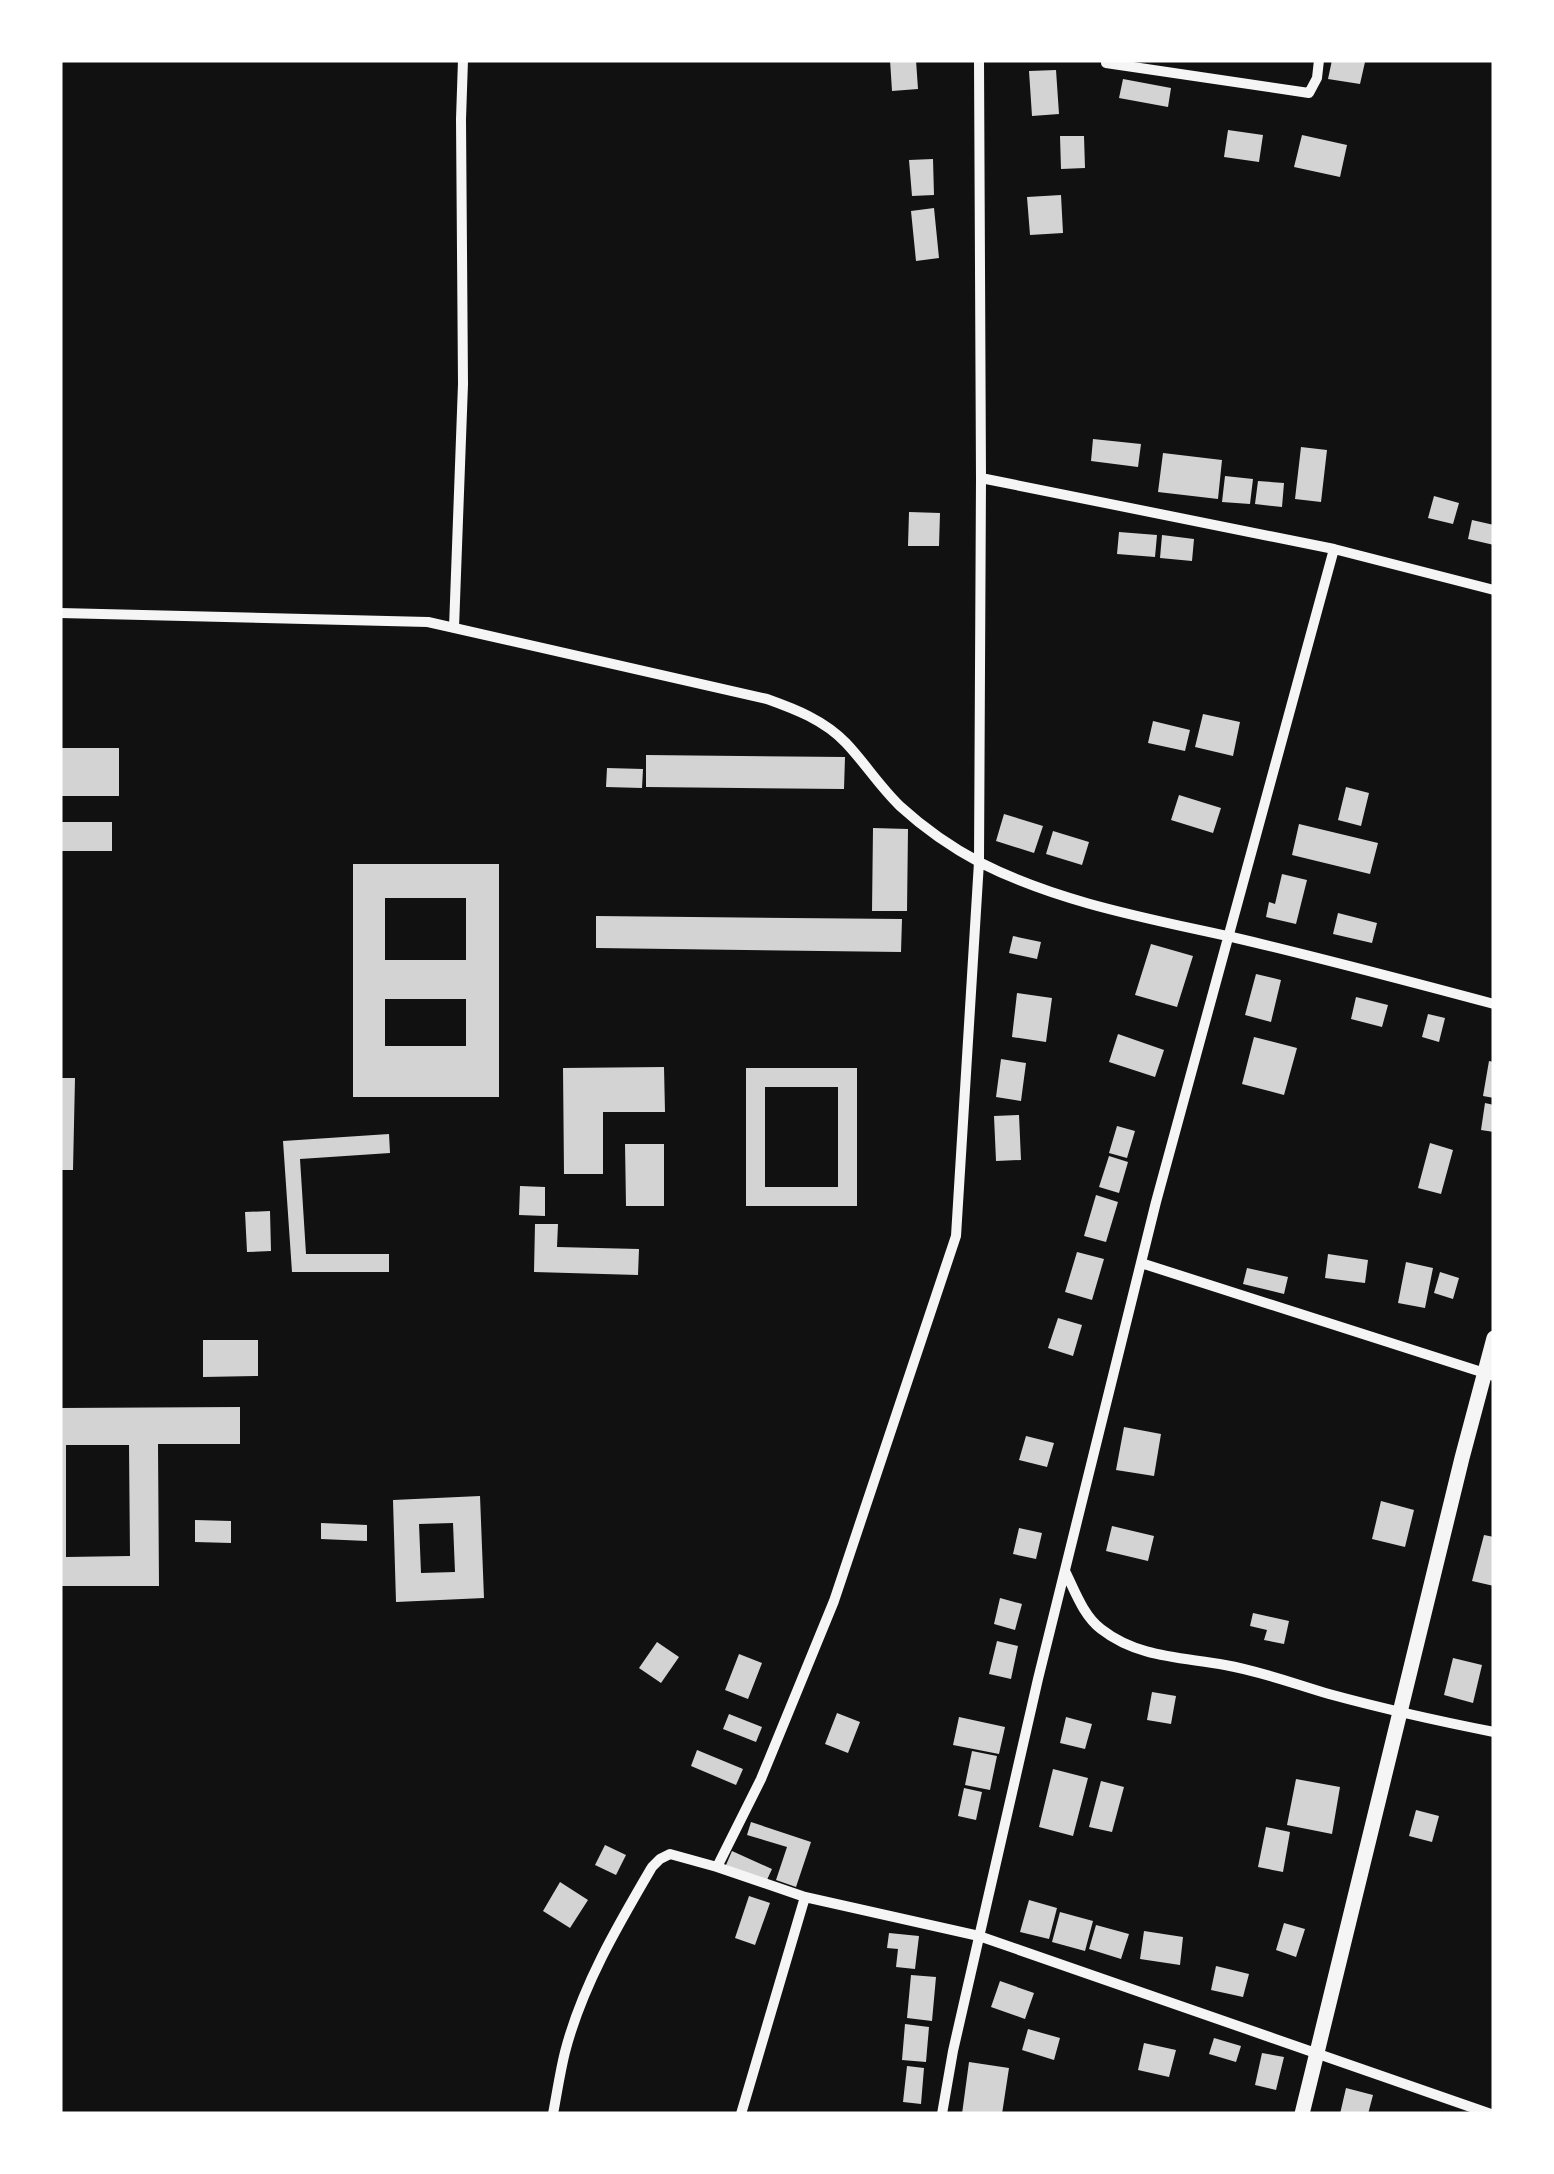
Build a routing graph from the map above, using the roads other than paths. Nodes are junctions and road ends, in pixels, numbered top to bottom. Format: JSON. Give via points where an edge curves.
{"nodes":[{"id":1,"x":464,"y":60,"type":"edge"},
{"id":2,"x":979,"y":60,"type":"edge"},
{"id":3,"x":1319,"y":60,"type":"edge"},
{"id":4,"x":1106,"y":63,"type":"dead end"},
{"id":5,"x":981,"y":478,"type":"junction"},
{"id":6,"x":1334,"y":549,"type":"junction"},
{"id":7,"x":1494,"y":590,"type":"edge"},
{"id":8,"x":60,"y":613,"type":"edge"},
{"id":9,"x":454,"y":628,"type":"junction"},
{"id":10,"x":979,"y":862,"type":"junction"},
{"id":11,"x":1227,"y":936,"type":"junction"},
{"id":12,"x":1494,"y":1004,"type":"edge"},
{"id":13,"x":1141,"y":1263,"type":"junction"},
{"id":14,"x":1494,"y":1338,"type":"edge"},
{"id":15,"x":1489,"y":1375,"type":"edge"},
{"id":16,"x":1065,"y":1570,"type":"junction"},
{"id":17,"x":1400,"y":1714,"type":"junction"},
{"id":18,"x":1494,"y":1732,"type":"edge"},
{"id":19,"x":718,"y":1867,"type":"junction"},
{"id":20,"x":805,"y":1897,"type":"junction"},
{"id":21,"x":979,"y":1936,"type":"junction"},
{"id":22,"x":1317,"y":2053,"type":"junction"},
{"id":23,"x":553,"y":2114,"type":"edge"},
{"id":24,"x":741,"y":2114,"type":"edge"},
{"id":25,"x":942,"y":2114,"type":"edge"},
{"id":26,"x":1302,"y":2114,"type":"edge"},
{"id":27,"x":1490,"y":2114,"type":"edge"}],
"edges":[{"from":1,"to":9,"type":"street"},
{"from":2,"to":5,"type":"street"},
{"from":3,"to":4,"type":"street","via":[[1309,94]]},
{"from":5,"to":6,"type":"street"},
{"from":5,"to":10,"type":"street"},
{"from":6,"to":7,"type":"street"},
{"from":6,"to":11,"type":"street"},
{"from":8,"to":9,"type":"street","via":[[428,622]]},
{"from":9,"to":10,"type":"street","via":[[792,708],[844,741],[902,808]]},
{"from":10,"to":11,"type":"street","via":[[1116,910]]},
{"from":10,"to":19,"type":"street","via":[[956,1236],[834,1601]]},
{"from":11,"to":12,"type":"street"},
{"from":11,"to":13,"type":"street"},
{"from":13,"to":15,"type":"street"},
{"from":13,"to":16,"type":"street"},
{"from":14,"to":15,"type":"street"},
{"from":15,"to":17,"type":"street"},
{"from":16,"to":17,"type":"street","via":[[1086,1614],[1124,1643]]},
{"from":16,"to":21,"type":"street"},
{"from":17,"to":18,"type":"street"},
{"from":17,"to":22,"type":"street"},
{"from":19,"to":20,"type":"street"},
{"from":19,"to":23,"type":"street","via":[[670,1854],[652,1867],[578,2011]]},
{"from":20,"to":21,"type":"street"},
{"from":20,"to":24,"type":"street"},
{"from":21,"to":22,"type":"street"},
{"from":21,"to":25,"type":"street"},
{"from":22,"to":26,"type":"street"},
{"from":22,"to":27,"type":"street"}]}
